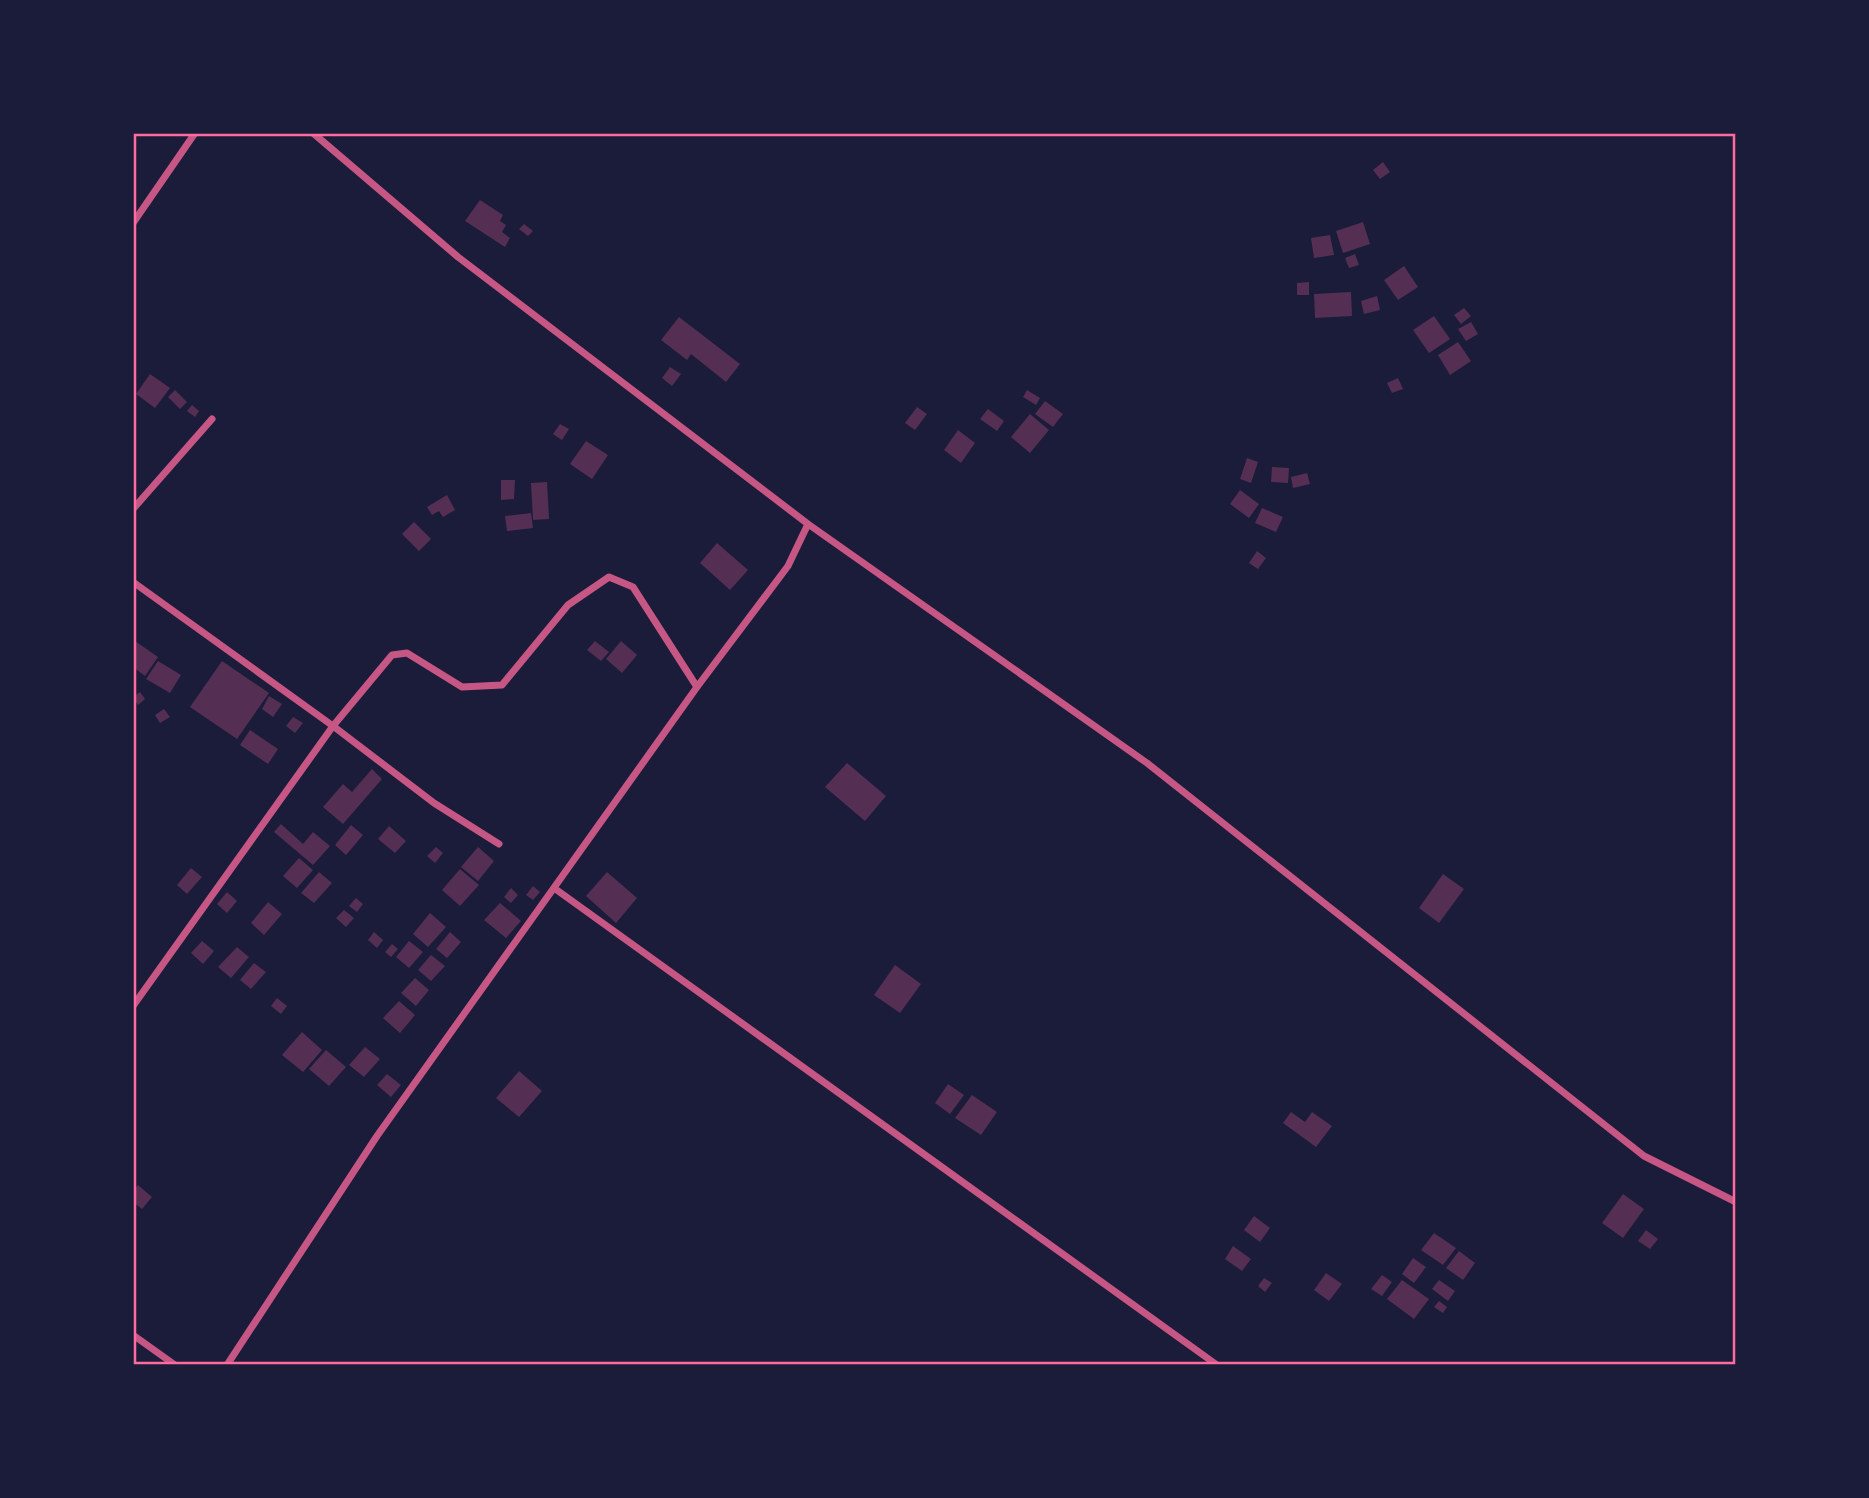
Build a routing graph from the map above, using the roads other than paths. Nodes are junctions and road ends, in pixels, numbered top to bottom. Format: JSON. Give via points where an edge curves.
{"nodes":[{"id":1,"x":195,"y":133,"type":"edge"},
{"id":2,"x":313,"y":133,"type":"edge"},
{"id":3,"x":133,"y":223,"type":"edge"},
{"id":4,"x":212,"y":419,"type":"dead end"},
{"id":5,"x":133,"y":509,"type":"edge"},
{"id":6,"x":808,"y":524,"type":"junction"},
{"id":7,"x":133,"y":582,"type":"edge"},
{"id":8,"x":697,"y":687,"type":"junction"},
{"id":9,"x":333,"y":726,"type":"junction"},
{"id":10,"x":499,"y":844,"type":"dead end"},
{"id":11,"x":554,"y":888,"type":"junction"},
{"id":12,"x":133,"y":1006,"type":"edge"},
{"id":13,"x":1736,"y":1202,"type":"edge"},
{"id":14,"x":133,"y":1335,"type":"edge"},
{"id":15,"x":175,"y":1365,"type":"edge"},
{"id":16,"x":227,"y":1365,"type":"edge"},
{"id":17,"x":1217,"y":1365,"type":"edge"}],
"edges":[{"from":1,"to":3,"type":"street"},
{"from":2,"to":6,"type":"street","via":[[458,257]]},
{"from":4,"to":5,"type":"street"},
{"from":6,"to":8,"type":"street","via":[[788,566]]},
{"from":6,"to":13,"type":"street","via":[[1147,762],[1644,1156]]},
{"from":7,"to":9,"type":"street"},
{"from":8,"to":9,"type":"street","via":[[633,587],[609,578],[568,605],[502,685],[462,687],[407,653],[392,655]]},
{"from":8,"to":11,"type":"street"},
{"from":9,"to":10,"type":"street","via":[[434,803]]},
{"from":9,"to":12,"type":"street"},
{"from":11,"to":16,"type":"street","via":[[377,1136]]},
{"from":11,"to":17,"type":"street"},
{"from":14,"to":15,"type":"street"}]}
